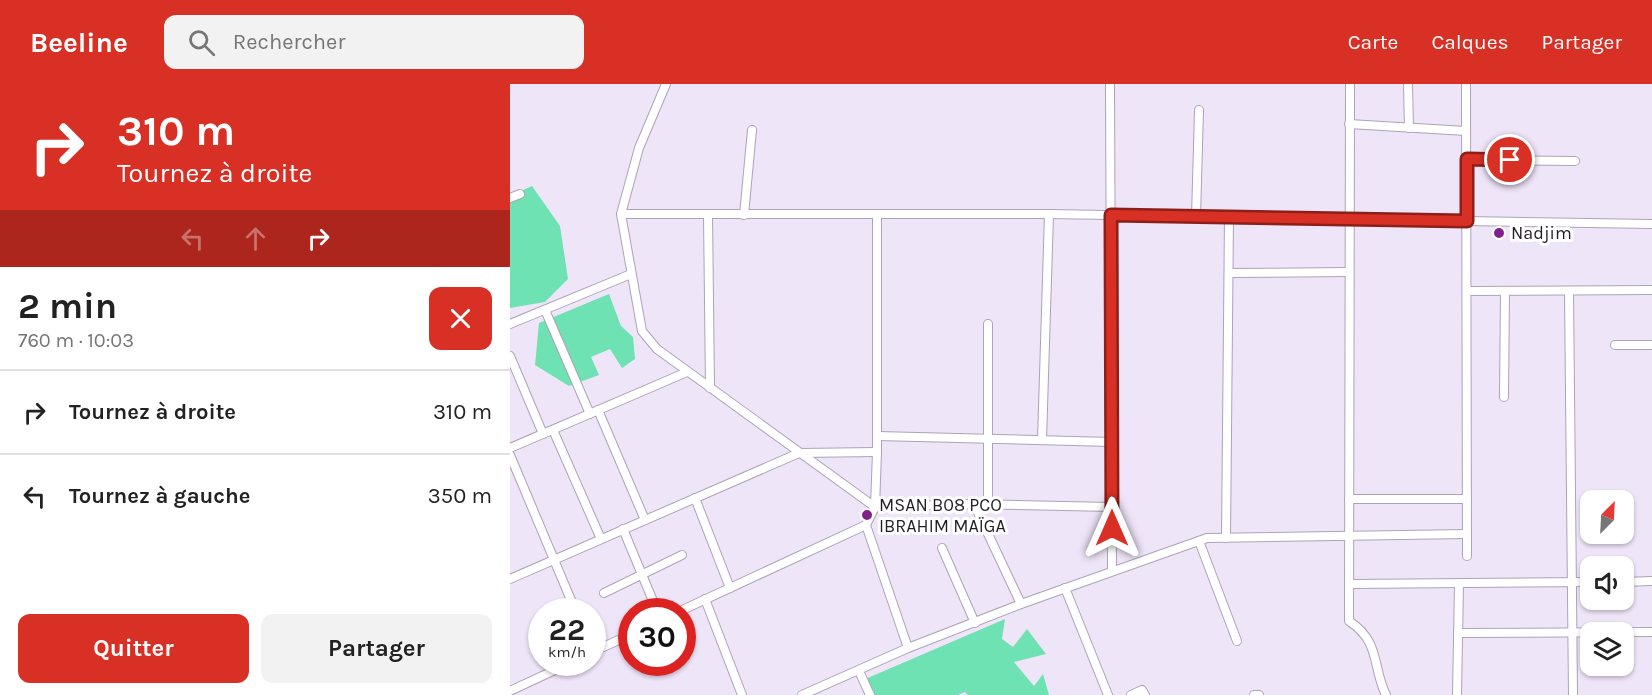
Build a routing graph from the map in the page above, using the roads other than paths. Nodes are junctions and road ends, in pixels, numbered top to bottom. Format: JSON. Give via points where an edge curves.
{"nodes":[{"id":1,"x":666,"y":84,"type":"edge"},
{"id":2,"x":1110,"y":84,"type":"edge"},
{"id":3,"x":1350,"y":84,"type":"edge"},
{"id":4,"x":1408,"y":84,"type":"edge"},
{"id":5,"x":1466,"y":84,"type":"edge"},
{"id":6,"x":1199,"y":110,"type":"dead end"},
{"id":7,"x":1349,"y":124,"type":"junction"},
{"id":8,"x":1409,"y":128,"type":"junction"},
{"id":9,"x":752,"y":130,"type":"dead end"},
{"id":10,"x":1466,"y":131,"type":"junction"},
{"id":11,"x":1467,"y":159,"type":"junction"},
{"id":12,"x":1575,"y":161,"type":"dead end"},
{"id":13,"x":520,"y":194,"type":"dead end"},
{"id":14,"x":510,"y":198,"type":"edge"},
{"id":15,"x":621,"y":214,"type":"junction"},
{"id":16,"x":708,"y":214,"type":"junction"},
{"id":17,"x":1049,"y":214,"type":"junction"},
{"id":18,"x":744,"y":215,"type":"junction"},
{"id":19,"x":1111,"y":215,"type":"junction"},
{"id":20,"x":877,"y":216,"type":"junction"},
{"id":21,"x":1196,"y":216,"type":"junction"},
{"id":22,"x":1229,"y":217,"type":"junction"},
{"id":23,"x":1349,"y":220,"type":"junction"},
{"id":24,"x":1467,"y":221,"type":"junction"},
{"id":25,"x":1652,"y":224,"type":"edge"},
{"id":26,"x":1348,"y":272,"type":"junction"},
{"id":27,"x":1229,"y":273,"type":"junction"},
{"id":28,"x":631,"y":274,"type":"junction"},
{"id":29,"x":1652,"y":290,"type":"edge"},
{"id":30,"x":1467,"y":291,"type":"junction"},
{"id":31,"x":1505,"y":291,"type":"junction"},
{"id":32,"x":1569,"y":291,"type":"junction"},
{"id":33,"x":544,"y":310,"type":"junction"},
{"id":34,"x":510,"y":324,"type":"edge"},
{"id":35,"x":988,"y":324,"type":"dead end"},
{"id":36,"x":1615,"y":345,"type":"dead end"},
{"id":37,"x":1652,"y":345,"type":"edge"},
{"id":38,"x":510,"y":356,"type":"edge"},
{"id":39,"x":687,"y":372,"type":"junction"},
{"id":40,"x":710,"y":388,"type":"junction"},
{"id":41,"x":1504,"y":397,"type":"dead end"},
{"id":42,"x":598,"y":410,"type":"junction"},
{"id":43,"x":590,"y":414,"type":"junction"},
{"id":44,"x":553,"y":430,"type":"junction"},
{"id":45,"x":543,"y":434,"type":"junction"},
{"id":46,"x":877,"y":436,"type":"junction"},
{"id":47,"x":989,"y":439,"type":"junction"},
{"id":48,"x":1042,"y":440,"type":"junction"},
{"id":49,"x":1112,"y":442,"type":"junction"},
{"id":50,"x":510,"y":448,"type":"edge"},
{"id":51,"x":877,"y":452,"type":"junction"},
{"id":52,"x":799,"y":453,"type":"junction"},
{"id":53,"x":510,"y":455,"type":"edge"},
{"id":54,"x":695,"y":498,"type":"junction"},
{"id":55,"x":1349,"y":499,"type":"junction"},
{"id":56,"x":1467,"y":500,"type":"junction"},
{"id":57,"x":974,"y":504,"type":"junction"},
{"id":58,"x":988,"y":505,"type":"junction"},
{"id":59,"x":875,"y":507,"type":"junction"},
{"id":60,"x":1112,"y":507,"type":"junction"},
{"id":61,"x":645,"y":520,"type":"junction"},
{"id":62,"x":866,"y":525,"type":"junction"},
{"id":63,"x":623,"y":530,"type":"junction"},
{"id":64,"x":1467,"y":534,"type":"junction"},
{"id":65,"x":1349,"y":536,"type":"junction"},
{"id":66,"x":1226,"y":538,"type":"junction"},
{"id":67,"x":601,"y":539,"type":"junction"},
{"id":68,"x":1199,"y":541,"type":"junction"},
{"id":69,"x":942,"y":548,"type":"dead end"},
{"id":70,"x":682,"y":555,"type":"dead end"},
{"id":71,"x":1467,"y":556,"type":"dead end"},
{"id":72,"x":556,"y":558,"type":"junction"},
{"id":73,"x":1112,"y":571,"type":"junction"},
{"id":74,"x":641,"y":574,"type":"junction"},
{"id":75,"x":510,"y":579,"type":"edge"},
{"id":76,"x":1572,"y":582,"type":"junction"},
{"id":77,"x":1580,"y":582,"type":"edge"},
{"id":78,"x":1634,"y":582,"type":"edge"},
{"id":79,"x":1652,"y":582,"type":"edge"},
{"id":80,"x":1459,"y":583,"type":"junction"},
{"id":81,"x":1349,"y":584,"type":"junction"},
{"id":82,"x":730,"y":588,"type":"junction"},
{"id":83,"x":1065,"y":588,"type":"junction"},
{"id":84,"x":604,"y":593,"type":"dead end"},
{"id":85,"x":571,"y":598,"type":"edge"},
{"id":86,"x":651,"y":598,"type":"edge"},
{"id":87,"x":705,"y":599,"type":"junction"},
{"id":88,"x":696,"y":603,"type":"edge"},
{"id":89,"x":1021,"y":604,"type":"junction"},
{"id":90,"x":975,"y":623,"type":"junction"},
{"id":91,"x":1572,"y":632,"type":"junction"},
{"id":92,"x":1652,"y":632,"type":"edge"},
{"id":93,"x":1458,"y":633,"type":"junction"},
{"id":94,"x":1237,"y":641,"type":"dead end"},
{"id":95,"x":908,"y":648,"type":"junction"},
{"id":96,"x":859,"y":671,"type":"junction"},
{"id":97,"x":542,"y":676,"type":"edge"},
{"id":98,"x":510,"y":691,"type":"edge"},
{"id":99,"x":742,"y":695,"type":"edge"},
{"id":100,"x":802,"y":695,"type":"edge"},
{"id":101,"x":870,"y":695,"type":"edge"},
{"id":102,"x":1108,"y":695,"type":"edge"},
{"id":103,"x":1131,"y":695,"type":"edge"},
{"id":104,"x":1144,"y":695,"type":"edge"},
{"id":105,"x":1254,"y":695,"type":"edge"},
{"id":106,"x":1259,"y":695,"type":"edge"},
{"id":107,"x":1386,"y":695,"type":"edge"},
{"id":108,"x":1457,"y":695,"type":"edge"},
{"id":109,"x":1573,"y":695,"type":"edge"}],
"edges":[{"from":1,"to":15,"type":"street","via":[[639,148]]},
{"from":2,"to":19,"type":"street"},
{"from":3,"to":7,"type":"street"},
{"from":4,"to":8,"type":"street"},
{"from":5,"to":10,"type":"street"},
{"from":6,"to":21,"type":"street"},
{"from":7,"to":8,"type":"street"},
{"from":7,"to":23,"type":"street"},
{"from":8,"to":10,"type":"street"},
{"from":9,"to":18,"type":"street"},
{"from":10,"to":11,"type":"street"},
{"from":11,"to":12,"type":"street"},
{"from":11,"to":24,"type":"street"},
{"from":13,"to":14,"type":"street"},
{"from":15,"to":16,"type":"street"},
{"from":15,"to":28,"type":"street"},
{"from":16,"to":18,"type":"street"},
{"from":16,"to":40,"type":"street"},
{"from":17,"to":19,"type":"street"},
{"from":17,"to":20,"type":"street"},
{"from":17,"to":48,"type":"street"},
{"from":18,"to":20,"type":"street"},
{"from":19,"to":21,"type":"street"},
{"from":19,"to":49,"type":"street"},
{"from":20,"to":46,"type":"street"},
{"from":21,"to":22,"type":"street"},
{"from":22,"to":23,"type":"street"},
{"from":22,"to":27,"type":"street"},
{"from":23,"to":24,"type":"street"},
{"from":23,"to":26,"type":"street"},
{"from":24,"to":25,"type":"street"},
{"from":24,"to":30,"type":"street"},
{"from":26,"to":27,"type":"street"},
{"from":26,"to":55,"type":"street"},
{"from":27,"to":66,"type":"street"},
{"from":28,"to":33,"type":"street"},
{"from":28,"to":39,"type":"street","via":[[642,331],[657,349]]},
{"from":29,"to":32,"type":"street"},
{"from":30,"to":31,"type":"street"},
{"from":30,"to":56,"type":"street"},
{"from":31,"to":32,"type":"street"},
{"from":31,"to":41,"type":"street"},
{"from":32,"to":76,"type":"street"},
{"from":33,"to":34,"type":"street"},
{"from":33,"to":43,"type":"street"},
{"from":35,"to":47,"type":"street"},
{"from":36,"to":37,"type":"street"},
{"from":38,"to":45,"type":"street"},
{"from":39,"to":40,"type":"street"},
{"from":39,"to":42,"type":"street"},
{"from":40,"to":52,"type":"street"},
{"from":42,"to":43,"type":"street"},
{"from":42,"to":61,"type":"street"},
{"from":43,"to":44,"type":"street"},
{"from":44,"to":45,"type":"street"},
{"from":44,"to":67,"type":"street"},
{"from":45,"to":50,"type":"street"},
{"from":46,"to":47,"type":"street"},
{"from":46,"to":51,"type":"street"},
{"from":47,"to":48,"type":"street"},
{"from":47,"to":58,"type":"street"},
{"from":48,"to":49,"type":"street"},
{"from":49,"to":60,"type":"street"},
{"from":51,"to":52,"type":"street"},
{"from":51,"to":59,"type":"street"},
{"from":52,"to":54,"type":"street"},
{"from":52,"to":59,"type":"street"},
{"from":53,"to":72,"type":"street"},
{"from":54,"to":61,"type":"street"},
{"from":54,"to":82,"type":"street"},
{"from":55,"to":56,"type":"street"},
{"from":55,"to":65,"type":"street"},
{"from":56,"to":64,"type":"street"},
{"from":57,"to":58,"type":"street"},
{"from":57,"to":59,"type":"street"},
{"from":57,"to":89,"type":"street"},
{"from":58,"to":60,"type":"street"},
{"from":59,"to":62,"type":"street"},
{"from":60,"to":73,"type":"street"},
{"from":61,"to":63,"type":"street"},
{"from":62,"to":82,"type":"street"},
{"from":62,"to":95,"type":"street"},
{"from":63,"to":67,"type":"street"},
{"from":63,"to":74,"type":"street"},
{"from":64,"to":65,"type":"street"},
{"from":64,"to":71,"type":"street"},
{"from":65,"to":66,"type":"street"},
{"from":65,"to":81,"type":"street"},
{"from":66,"to":68,"type":"street"},
{"from":67,"to":72,"type":"street"},
{"from":68,"to":73,"type":"street"},
{"from":68,"to":94,"type":"street"},
{"from":69,"to":90,"type":"street"},
{"from":70,"to":74,"type":"street"},
{"from":72,"to":75,"type":"street"},
{"from":72,"to":85,"type":"street"},
{"from":73,"to":83,"type":"street"},
{"from":74,"to":84,"type":"street"},
{"from":74,"to":86,"type":"street"},
{"from":76,"to":77,"type":"street"},
{"from":76,"to":80,"type":"street"},
{"from":76,"to":91,"type":"street"},
{"from":78,"to":79,"type":"street"},
{"from":80,"to":81,"type":"street"},
{"from":80,"to":93,"type":"street"},
{"from":81,"to":107,"type":"street","via":[[1349,621],[1368,641],[1378,661]]},
{"from":82,"to":87,"type":"street"},
{"from":83,"to":89,"type":"street"},
{"from":83,"to":102,"type":"street"},
{"from":87,"to":88,"type":"street"},
{"from":87,"to":99,"type":"street"},
{"from":89,"to":90,"type":"street"},
{"from":90,"to":95,"type":"street"},
{"from":91,"to":92,"type":"street"},
{"from":91,"to":93,"type":"street"},
{"from":91,"to":109,"type":"street"},
{"from":93,"to":108,"type":"street"},
{"from":95,"to":96,"type":"street"},
{"from":96,"to":100,"type":"street"},
{"from":96,"to":101,"type":"street"},
{"from":97,"to":98,"type":"street"},
{"from":103,"to":104,"type":"street","via":[[1142,690]]},
{"from":105,"to":106,"type":"street"}]}
